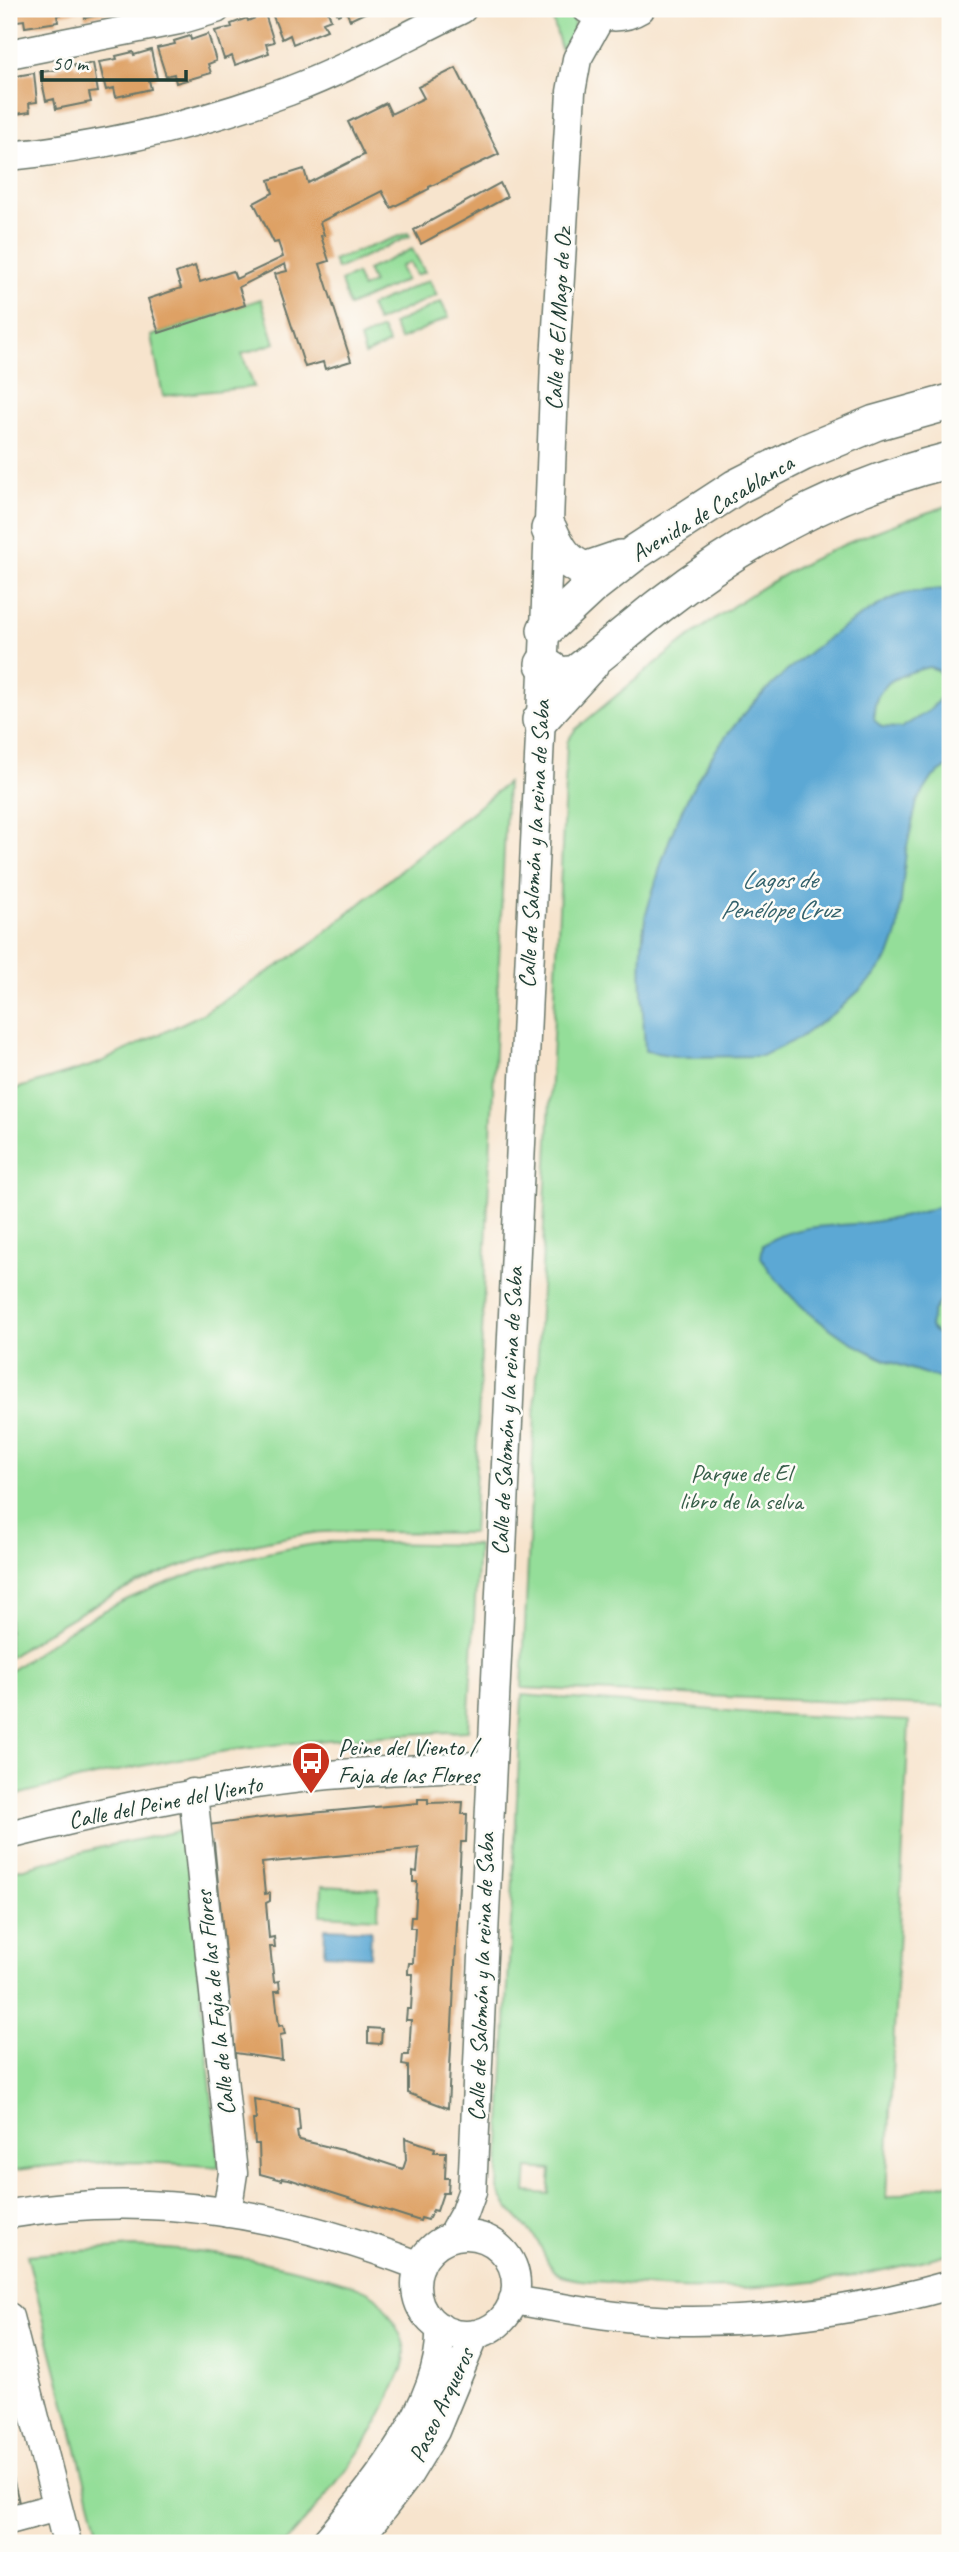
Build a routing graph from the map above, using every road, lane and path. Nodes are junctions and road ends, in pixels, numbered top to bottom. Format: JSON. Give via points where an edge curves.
{"nodes":[{"id":1,"x":216,"y":9,"type":"edge"},
{"id":2,"x":462,"y":9,"type":"edge"},
{"id":3,"x":640,"y":9,"type":"edge"},
{"id":4,"x":594,"y":12,"type":"edge"},
{"id":5,"x":9,"y":54,"type":"edge"},
{"id":6,"x":9,"y":156,"type":"edge"},
{"id":7,"x":950,"y":402,"type":"edge"},
{"id":8,"x":950,"y":460,"type":"edge"},
{"id":9,"x":549,"y":529,"type":"junction"},
{"id":10,"x":636,"y":552,"type":"junction"},
{"id":11,"x":556,"y":620,"type":"junction"},
{"id":12,"x":598,"y":657,"type":"junction"},
{"id":13,"x":543,"y":664,"type":"junction"},
{"id":14,"x":540,"y":720,"type":"junction"},
{"id":15,"x":490,"y":1765,"type":"junction"},
{"id":16,"x":193,"y":1793,"type":"junction"},
{"id":17,"x":9,"y":1836,"type":"edge"},
{"id":18,"x":472,"y":2192,"type":"junction"},
{"id":19,"x":228,"y":2213,"type":"junction"},
{"id":20,"x":9,"y":2214,"type":"edge"},
{"id":21,"x":450,"y":2237,"type":"junction"},
{"id":22,"x":490,"y":2241,"type":"junction"},
{"id":23,"x":420,"y":2266,"type":"junction"},
{"id":24,"x":950,"y":2285,"type":"edge"},
{"id":25,"x":513,"y":2300,"type":"junction"},
{"id":26,"x":9,"y":2317,"type":"edge"},
{"id":27,"x":440,"y":2327,"type":"junction"},
{"id":28,"x":475,"y":2334,"type":"junction"},
{"id":29,"x":57,"y":2507,"type":"junction"},
{"id":30,"x":9,"y":2520,"type":"edge"},
{"id":31,"x":61,"y":2542,"type":"edge"},
{"id":32,"x":324,"y":2543,"type":"edge"},
{"id":33,"x":356,"y":2543,"type":"edge"}],
"edges":[{"from":1,"to":5,"type":"street"},
{"from":2,"to":6,"type":"street","via":[[358,62],[231,111],[109,141]]},
{"from":3,"to":4,"type":"street","via":[[622,17]]},
{"from":4,"to":9,"type":"street","name":"Calle de El Mago de Oz","via":[[572,78]]},
{"from":7,"to":10,"type":"main road","name":"Avenida de Casablanca","via":[[875,424],[803,453],[736,487]]},
{"from":8,"to":12,"type":"main road","name":"Avenida de Casablanca","via":[[874,484],[763,534],[661,605]]},
{"from":9,"to":10,"type":"main road","via":[[563,557],[585,570]]},
{"from":9,"to":11,"type":"street","name":"Calle de El Mago de Oz"},
{"from":10,"to":11,"type":"main road","name":"Avenida de Casablanca"},
{"from":11,"to":12,"type":"main road","via":[[561,621],[559,632],[569,653],[579,658]]},
{"from":11,"to":13,"type":"street","name":"Calle de Salomón y la reina de Saba"},
{"from":12,"to":13,"type":"main road","via":[[566,676]]},
{"from":12,"to":14,"type":"main road"},
{"from":13,"to":14,"type":"street","name":"Calle de Salomón y la reina de Saba"},
{"from":14,"to":15,"type":"street","name":"Calle de Salomón y la reina de Saba"},
{"from":15,"to":16,"type":"street","name":"Calle del Peine del Viento","via":[[320,1775]]},
{"from":15,"to":18,"type":"street","name":"Calle de Salomón y la reina de Saba"},
{"from":16,"to":17,"type":"street","name":"Calle del Peine del Viento"},
{"from":16,"to":19,"type":"street","name":"Calle de la Faja de las Flores","via":[[233,2173]]},
{"from":18,"to":21,"type":"street","name":"Calle de Salomón y la reina de Saba"},
{"from":18,"to":22,"type":"street","name":"Calle de Salomón y la reina de Saba"},
{"from":19,"to":20,"type":"street","via":[[153,2204],[83,2204]]},
{"from":19,"to":23,"type":"street","via":[[342,2238]]},
{"from":21,"to":22,"type":"street","via":[[471,2235]]},
{"from":21,"to":23,"type":"street","via":[[432,2249]]},
{"from":22,"to":25,"type":"street","via":[[510,2262],[516,2281]]},
{"from":23,"to":27,"type":"street","via":[[419,2301]]},
{"from":24,"to":25,"type":"street","via":[[850,2310],[746,2320],[630,2317]]},
{"from":25,"to":28,"type":"street","via":[[494,2325]]},
{"from":26,"to":29,"type":"street"},
{"from":27,"to":28,"type":"street","via":[[457,2334]]},
{"from":27,"to":32,"type":"street","name":"Paseo Arqueros","via":[[437,2366],[404,2438],[385,2470]]},
{"from":28,"to":33,"type":"street","name":"Paseo Arqueros","via":[[435,2431],[407,2477]]},
{"from":29,"to":30,"type":"street"},
{"from":29,"to":31,"type":"street"}]}
